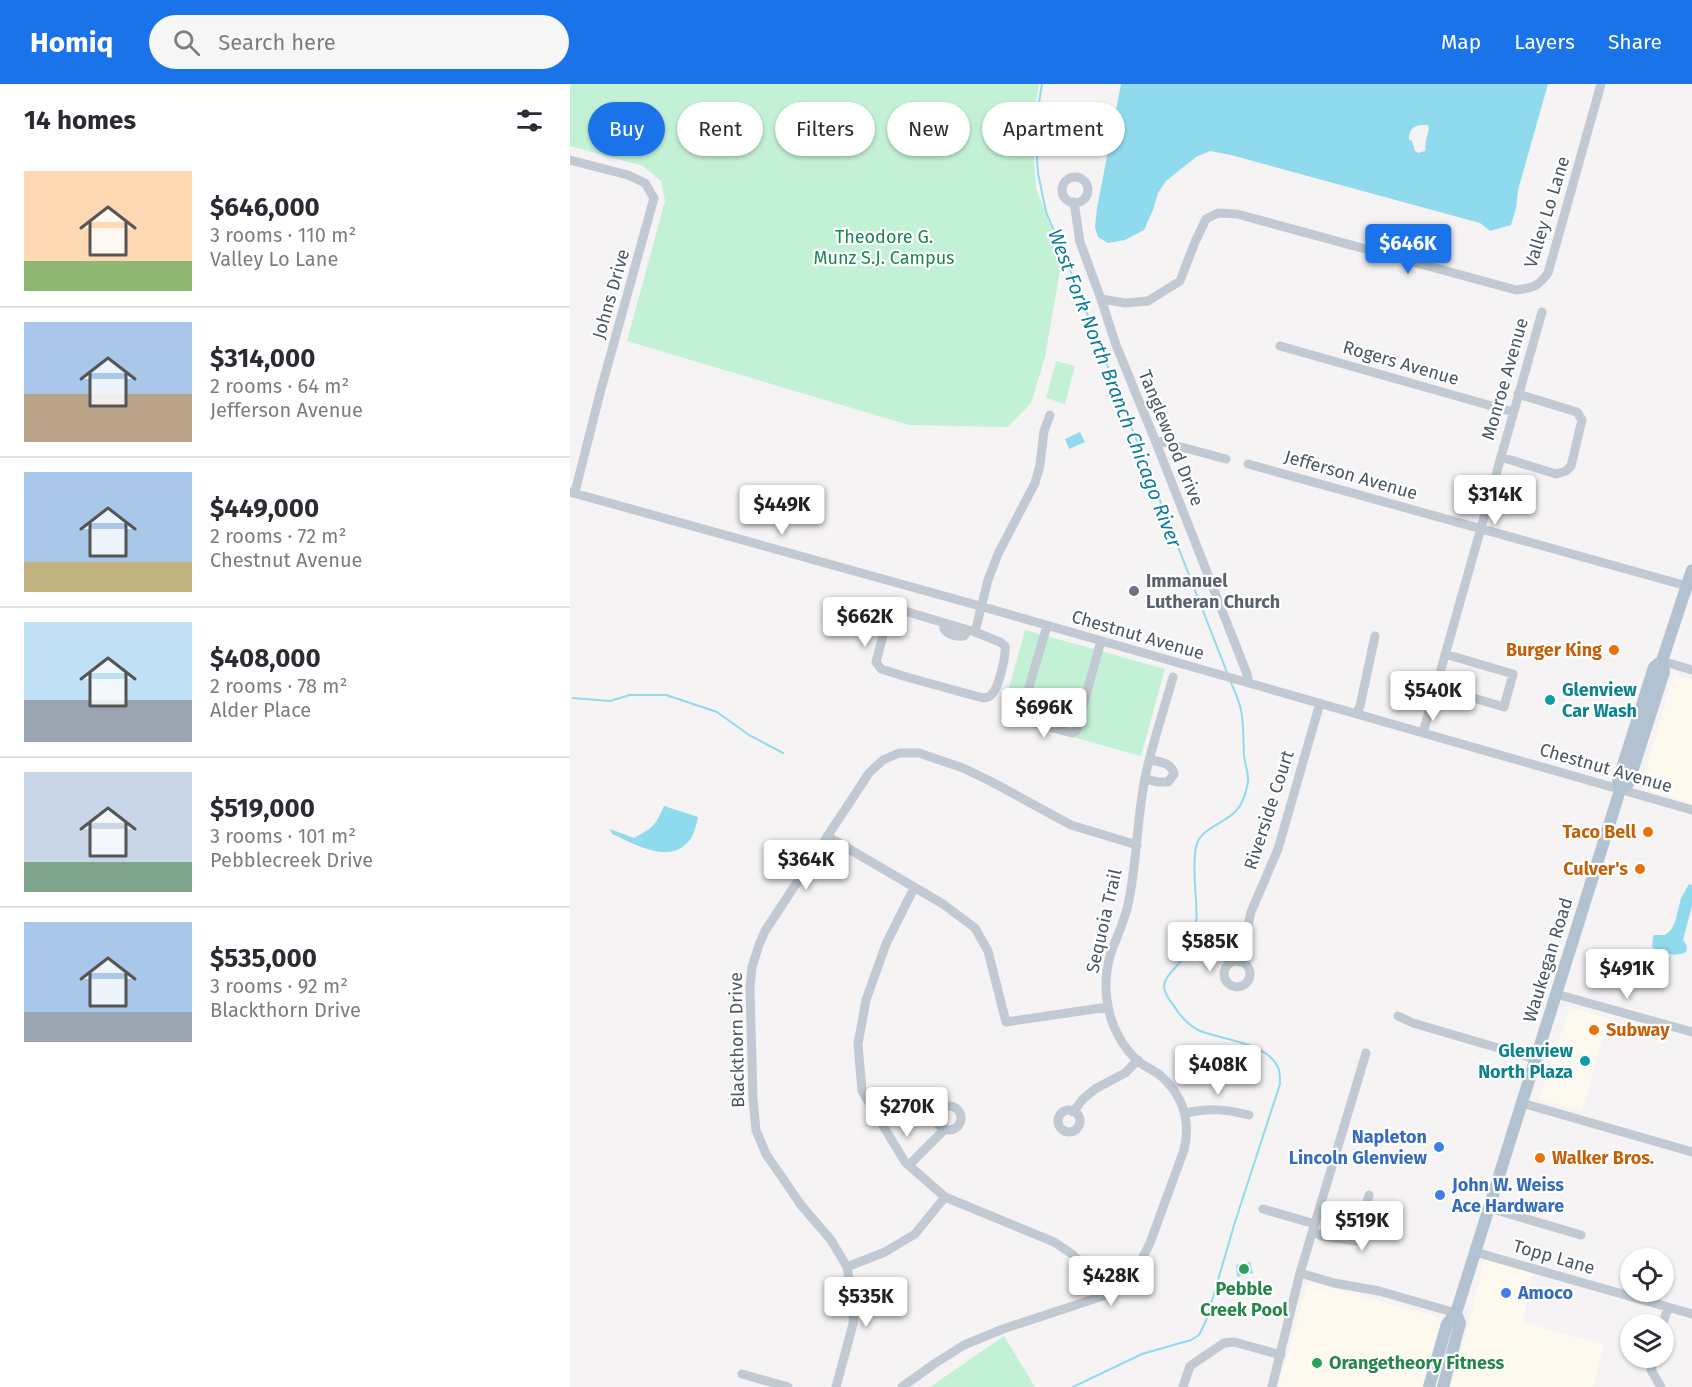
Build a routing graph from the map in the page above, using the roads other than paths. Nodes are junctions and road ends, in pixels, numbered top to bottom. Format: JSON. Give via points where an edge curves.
{"nodes":[{"id":1,"x":1601,"y":84,"type":"edge"},
{"id":2,"x":570,"y":160,"type":"edge"},
{"id":3,"x":1074,"y":202,"type":"dead end"},
{"id":4,"x":1101,"y":299,"type":"junction"},
{"id":5,"x":1542,"y":312,"type":"dead end"},
{"id":6,"x":1280,"y":346,"type":"dead end"},
{"id":7,"x":1518,"y":394,"type":"junction"},
{"id":8,"x":1513,"y":412,"type":"junction"},
{"id":9,"x":1050,"y":415,"type":"dead end"},
{"id":10,"x":1155,"y":440,"type":"junction"},
{"id":11,"x":1501,"y":457,"type":"junction"},
{"id":12,"x":1226,"y":459,"type":"dead end"},
{"id":13,"x":1248,"y":464,"type":"dead end"},
{"id":14,"x":572,"y":491,"type":"edge"},
{"id":15,"x":1480,"y":529,"type":"junction"},
{"id":16,"x":1692,"y":570,"type":"edge"},
{"id":17,"x":1687,"y":586,"type":"junction"},
{"id":18,"x":980,"y":606,"type":"junction"},
{"id":19,"x":1047,"y":626,"type":"junction"},
{"id":20,"x":972,"y":631,"type":"junction"},
{"id":21,"x":1375,"y":636,"type":"dead end"},
{"id":22,"x":1101,"y":641,"type":"junction"},
{"id":23,"x":1445,"y":654,"type":"junction"},
{"id":24,"x":1662,"y":661,"type":"junction"},
{"id":25,"x":1692,"y":670,"type":"edge"},
{"id":26,"x":1173,"y":677,"type":"dead end"},
{"id":27,"x":1244,"y":681,"type":"junction"},
{"id":28,"x":1436,"y":687,"type":"junction"},
{"id":29,"x":1320,"y":703,"type":"junction"},
{"id":30,"x":1356,"y":714,"type":"junction"},
{"id":31,"x":1423,"y":733,"type":"junction"},
{"id":32,"x":1150,"y":760,"type":"junction"},
{"id":33,"x":1145,"y":779,"type":"junction"},
{"id":34,"x":1620,"y":790,"type":"junction"},
{"id":35,"x":1692,"y":810,"type":"edge"},
{"id":36,"x":827,"y":836,"type":"junction"},
{"id":37,"x":1137,"y":844,"type":"junction"},
{"id":38,"x":914,"y":888,"type":"junction"},
{"id":39,"x":1240,"y":962,"type":"dead end"},
{"id":40,"x":1556,"y":994,"type":"junction"},
{"id":41,"x":1108,"y":1007,"type":"junction"},
{"id":42,"x":1398,"y":1016,"type":"dead end"},
{"id":43,"x":1692,"y":1032,"type":"edge"},
{"id":44,"x":1366,"y":1053,"type":"dead end"},
{"id":45,"x":1536,"y":1059,"type":"junction"},
{"id":46,"x":1138,"y":1060,"type":"junction"},
{"id":47,"x":1522,"y":1103,"type":"junction"},
{"id":48,"x":1073,"y":1112,"type":"dead end"},
{"id":49,"x":1186,"y":1113,"type":"junction"},
{"id":50,"x":1249,"y":1115,"type":"dead end"},
{"id":51,"x":945,"y":1129,"type":"dead end"},
{"id":52,"x":1692,"y":1152,"type":"edge"},
{"id":53,"x":909,"y":1165,"type":"junction"},
{"id":54,"x":1369,"y":1195,"type":"dead end"},
{"id":55,"x":945,"y":1197,"type":"junction"},
{"id":56,"x":1489,"y":1208,"type":"junction"},
{"id":57,"x":1263,"y":1209,"type":"dead end"},
{"id":58,"x":1314,"y":1227,"type":"junction"},
{"id":59,"x":1581,"y":1235,"type":"dead end"},
{"id":60,"x":1476,"y":1252,"type":"junction"},
{"id":61,"x":847,"y":1267,"type":"junction"},
{"id":62,"x":1300,"y":1273,"type":"junction"},
{"id":63,"x":1102,"y":1296,"type":"junction"},
{"id":64,"x":1668,"y":1307,"type":"junction"},
{"id":65,"x":1456,"y":1313,"type":"junction"},
{"id":66,"x":1666,"y":1314,"type":"edge"},
{"id":67,"x":1692,"y":1314,"type":"edge"},
{"id":68,"x":1281,"y":1355,"type":"junction"},
{"id":69,"x":1652,"y":1368,"type":"edge"},
{"id":70,"x":742,"y":1374,"type":"dead end"},
{"id":71,"x":767,"y":1381,"type":"junction"},
{"id":72,"x":758,"y":1387,"type":"edge"},
{"id":73,"x":788,"y":1387,"type":"edge"},
{"id":74,"x":836,"y":1387,"type":"edge"},
{"id":75,"x":902,"y":1387,"type":"edge"},
{"id":76,"x":1183,"y":1387,"type":"edge"},
{"id":77,"x":1272,"y":1387,"type":"edge"},
{"id":78,"x":1430,"y":1387,"type":"edge"},
{"id":79,"x":1443,"y":1387,"type":"edge"},
{"id":80,"x":1661,"y":1387,"type":"edge"}],
"edges":[{"from":1,"to":4,"type":"street","name":"Valley Lo Lane","via":[[1548,273],[1532,288],[1516,290],[1237,214],[1218,213],[1206,219],[1180,281],[1148,301]]},
{"from":2,"to":14,"type":"street","name":"Johns Drive","via":[[628,175],[645,183],[654,198]]},
{"from":3,"to":4,"type":"street","name":"Tanglewood Drive","via":[[1080,242]]},
{"from":4,"to":10,"type":"street","name":"Tanglewood Drive"},
{"from":5,"to":7,"type":"street","name":"Monroe Avenue"},
{"from":6,"to":8,"type":"street","name":"Rogers Avenue"},
{"from":7,"to":8,"type":"street","name":"Monroe Avenue"},
{"from":7,"to":11,"type":"street","via":[[1580,414],[1571,466],[1556,474]]},
{"from":8,"to":11,"type":"street","name":"Monroe Avenue"},
{"from":9,"to":18,"type":"street","via":[[1035,483],[998,554]]},
{"from":10,"to":12,"type":"street"},
{"from":10,"to":27,"type":"street","name":"Tanglewood Drive","via":[[1247,674]]},
{"from":11,"to":15,"type":"street","name":"Monroe Avenue"},
{"from":13,"to":15,"type":"street","name":"Jefferson Avenue"},
{"from":14,"to":18,"type":"street","name":"Chestnut Avenue"},
{"from":15,"to":17,"type":"street","name":"Jefferson Avenue"},
{"from":15,"to":23,"type":"street","name":"Monroe Avenue"},
{"from":16,"to":17,"type":"main road","name":"Waukegan Road"},
{"from":17,"to":24,"type":"main road","name":"Waukegan Road"},
{"from":18,"to":19,"type":"street","name":"Chestnut Avenue"},
{"from":18,"to":20,"type":"street"},
{"from":19,"to":22,"type":"street","name":"Chestnut Avenue"},
{"from":19,"to":22,"type":"street","via":[[1021,714],[1023,720],[1076,731]]},
{"from":20,"to":20,"type":"street","via":[[901,610],[894,612],[887,620],[876,658],[878,667],[988,697],[994,692],[1005,646]]},
{"from":21,"to":30,"type":"street"},
{"from":22,"to":27,"type":"street","name":"Chestnut Avenue"},
{"from":23,"to":28,"type":"street","name":"Monroe Avenue"},
{"from":23,"to":28,"type":"street","via":[[1513,674],[1504,707]]},
{"from":24,"to":25,"type":"street"},
{"from":24,"to":34,"type":"main road","name":"Waukegan Road","via":[[1664,672],[1639,755],[1628,784]]},
{"from":26,"to":32,"type":"street","name":"Sequoia Trail"},
{"from":27,"to":29,"type":"street","name":"Chestnut Avenue"},
{"from":28,"to":31,"type":"street","name":"Monroe Avenue"},
{"from":29,"to":30,"type":"street","name":"Chestnut Avenue"},
{"from":29,"to":39,"type":"street","name":"Riverside Court","via":[[1278,849],[1251,912]]},
{"from":30,"to":31,"type":"street","name":"Chestnut Avenue"},
{"from":31,"to":34,"type":"street","name":"Chestnut Avenue"},
{"from":32,"to":33,"type":"street","name":"Sequoia Trail"},
{"from":32,"to":33,"type":"street","via":[[1168,764],[1174,774],[1168,782]]},
{"from":33,"to":37,"type":"street","name":"Sequoia Trail"},
{"from":34,"to":35,"type":"street","name":"Chestnut Avenue"},
{"from":34,"to":40,"type":"main road","name":"Waukegan Road"},
{"from":36,"to":37,"type":"street","name":"Blackthorn Drive","via":[[869,773],[883,760],[900,753],[919,753],[963,768],[1071,825]]},
{"from":36,"to":38,"type":"street"},
{"from":36,"to":61,"type":"street","name":"Blackthorn Drive","via":[[765,931],[752,967],[753,1099],[756,1130],[766,1155]]},
{"from":37,"to":41,"type":"street","name":"Sequoia Trail","via":[[1129,901],[1107,970]]},
{"from":38,"to":41,"type":"street","via":[[944,904],[975,928],[988,951],[1006,1022]]},
{"from":38,"to":53,"type":"street","via":[[886,944],[866,1000],[858,1044],[862,1091]]},
{"from":40,"to":43,"type":"street"},
{"from":40,"to":45,"type":"main road","name":"Waukegan Road"},
{"from":41,"to":46,"type":"street","name":"Sequoia Trail","via":[[1120,1039]]},
{"from":42,"to":45,"type":"street"},
{"from":44,"to":58,"type":"street"},
{"from":45,"to":47,"type":"main road","name":"Waukegan Road"},
{"from":46,"to":48,"type":"street","via":[[1125,1073],[1095,1089]]},
{"from":46,"to":49,"type":"street","name":"Sequoia Trail","via":[[1172,1088]]},
{"from":47,"to":52,"type":"street"},
{"from":47,"to":56,"type":"main road","name":"Waukegan Road"},
{"from":49,"to":50,"type":"street","via":[[1225,1109]]},
{"from":49,"to":63,"type":"street","via":[[1184,1150],[1142,1261]]},
{"from":51,"to":53,"type":"street"},
{"from":53,"to":55,"type":"street"},
{"from":54,"to":58,"type":"street","via":[[1355,1241],[1322,1236]]},
{"from":55,"to":61,"type":"street","via":[[910,1238]]},
{"from":55,"to":63,"type":"street","via":[[1054,1242],[1084,1265]]},
{"from":56,"to":59,"type":"street"},
{"from":56,"to":60,"type":"main road","name":"Waukegan Road"},
{"from":57,"to":58,"type":"street"},
{"from":58,"to":62,"type":"street"},
{"from":60,"to":64,"type":"street","name":"Topp Lane"},
{"from":60,"to":65,"type":"main road","name":"Waukegan Road"},
{"from":61,"to":74,"type":"street","name":"Blackthorn Drive","via":[[853,1324]]},
{"from":62,"to":65,"type":"street"},
{"from":62,"to":68,"type":"street"},
{"from":63,"to":75,"type":"street","via":[[964,1345]]},
{"from":64,"to":66,"type":"street"},
{"from":64,"to":67,"type":"street","name":"Topp Lane"},
{"from":65,"to":78,"type":"main road","name":"Waukegan Road","via":[[1447,1324]]},
{"from":65,"to":79,"type":"main road","name":"Waukegan Road","via":[[1460,1323]]},
{"from":68,"to":76,"type":"street","via":[[1224,1342],[1191,1366]]},
{"from":68,"to":77,"type":"street"},
{"from":69,"to":80,"type":"street"},
{"from":70,"to":71,"type":"street"},
{"from":71,"to":72,"type":"street"},
{"from":71,"to":73,"type":"street"}]}
